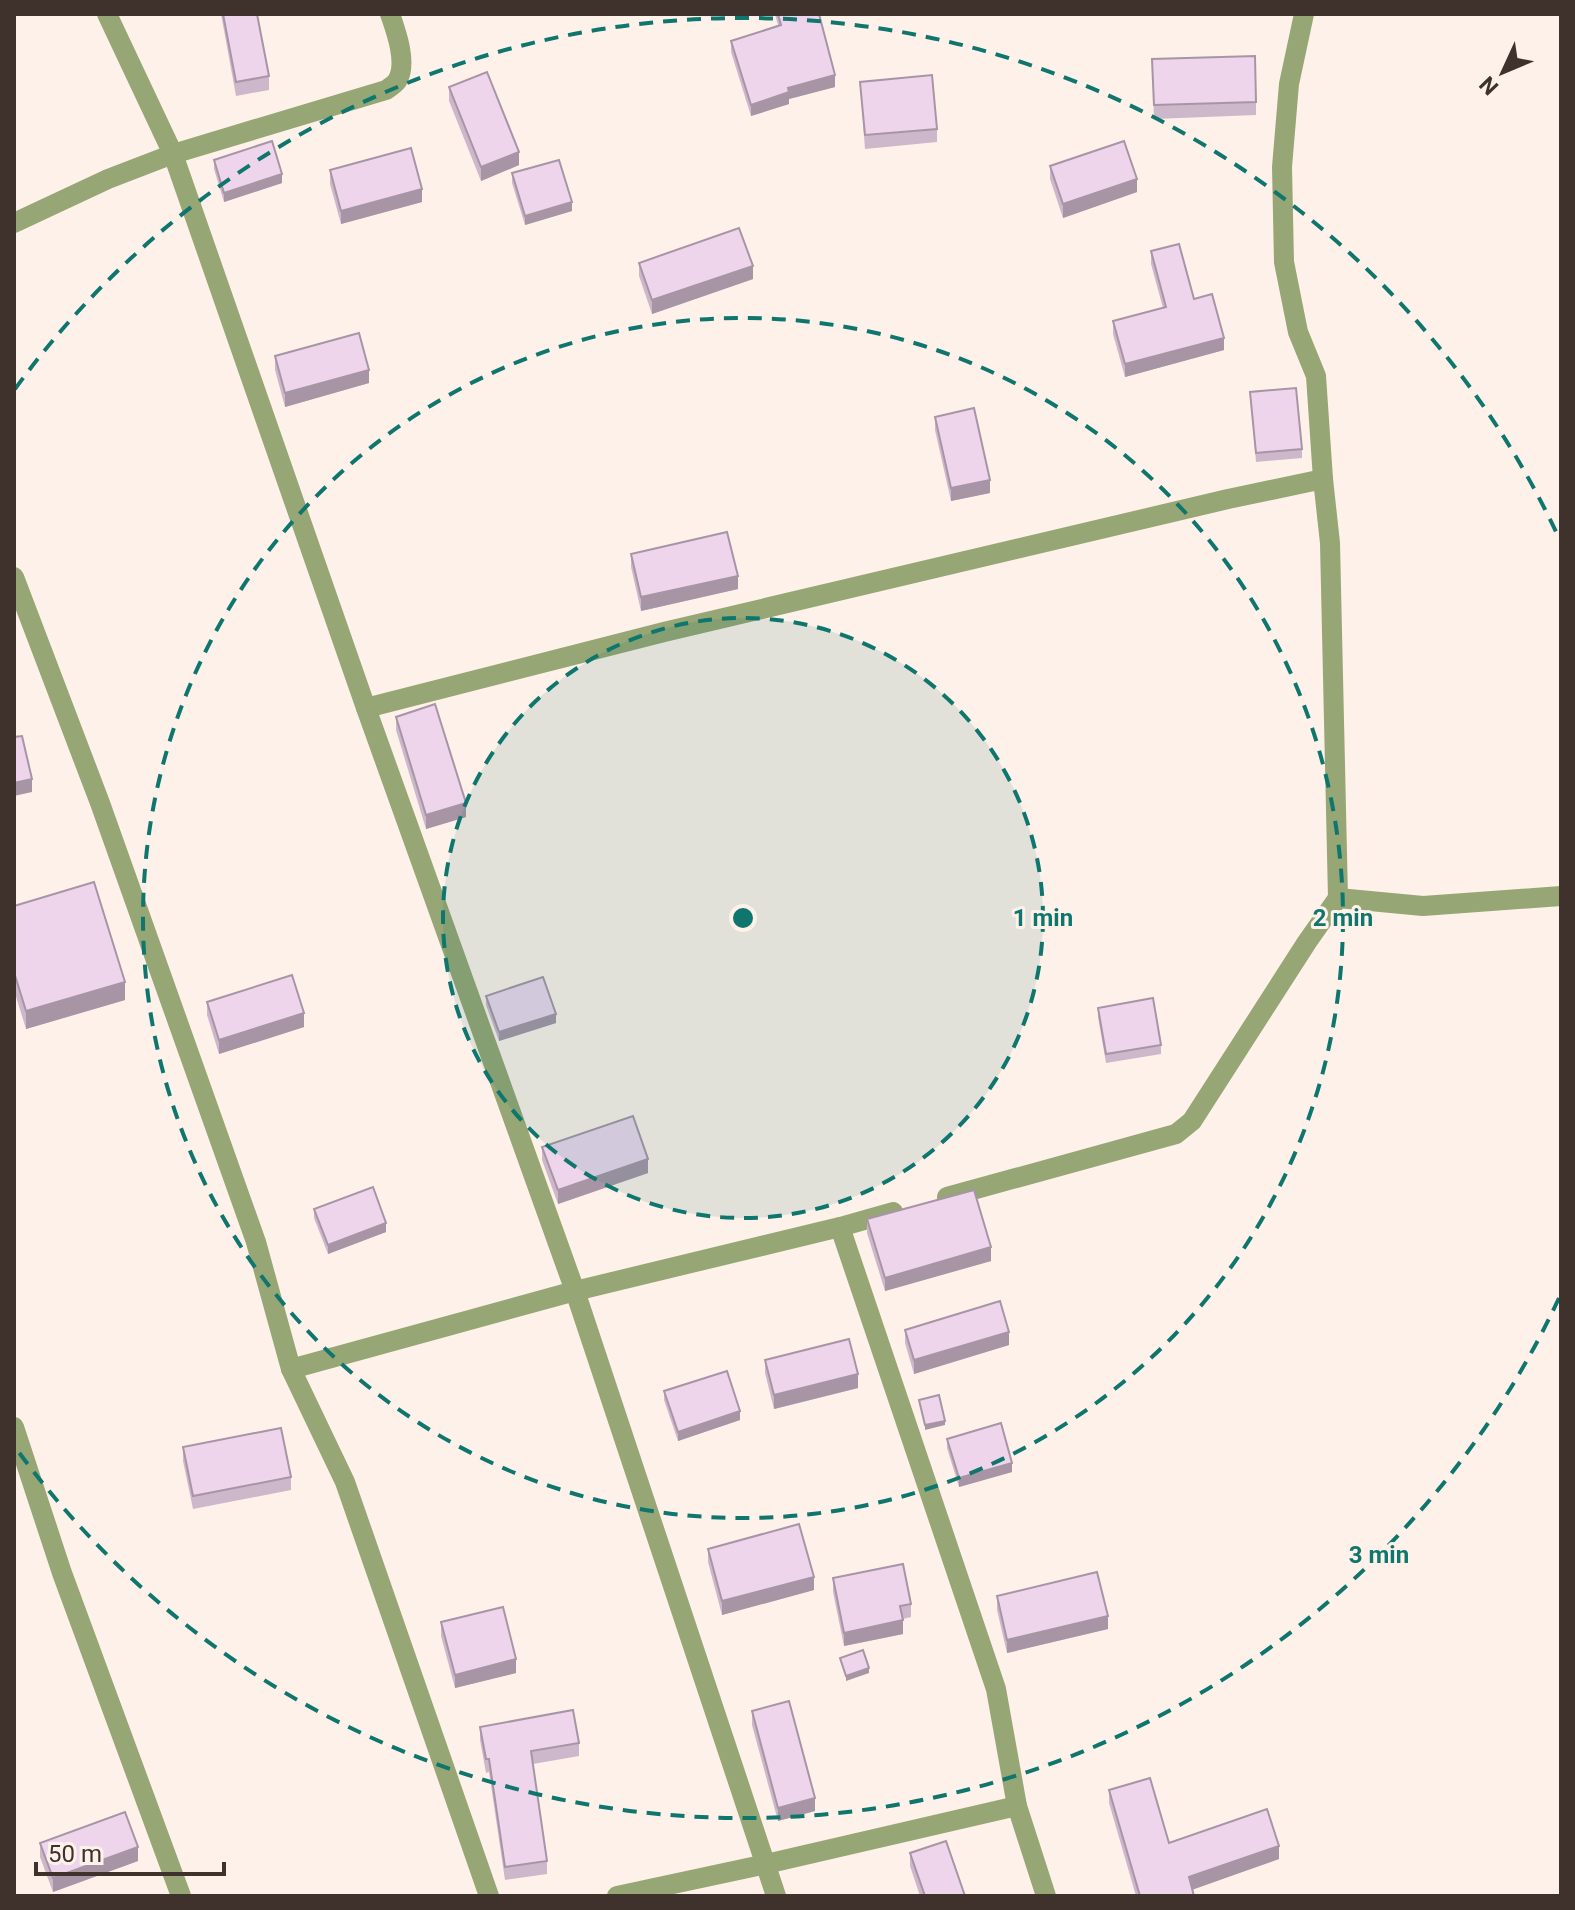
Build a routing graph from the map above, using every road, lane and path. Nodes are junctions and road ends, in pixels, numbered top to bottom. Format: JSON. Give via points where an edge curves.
{"nodes":[{"id":1,"x":107,"y":14,"type":"edge"},
{"id":2,"x":390,"y":14,"type":"edge"},
{"id":3,"x":1304,"y":14,"type":"edge"},
{"id":4,"x":173,"y":154,"type":"junction"},
{"id":5,"x":14,"y":223,"type":"edge"},
{"id":6,"x":1323,"y":479,"type":"junction"},
{"id":7,"x":14,"y":577,"type":"edge"},
{"id":8,"x":366,"y":708,"type":"junction"},
{"id":9,"x":1561,"y":896,"type":"edge"},
{"id":10,"x":1338,"y":898,"type":"junction"},
{"id":11,"x":840,"y":1227,"type":"junction"},
{"id":12,"x":575,"y":1291,"type":"junction"},
{"id":13,"x":291,"y":1369,"type":"junction"},
{"id":14,"x":14,"y":1427,"type":"edge"},
{"id":15,"x":1017,"y":1806,"type":"junction"},
{"id":16,"x":766,"y":1864,"type":"junction"},
{"id":17,"x":181,"y":1896,"type":"edge"},
{"id":18,"x":489,"y":1896,"type":"edge"},
{"id":19,"x":617,"y":1896,"type":"edge"},
{"id":20,"x":776,"y":1896,"type":"edge"},
{"id":21,"x":1046,"y":1896,"type":"edge"}],
"edges":[{"from":1,"to":4,"type":"street"},
{"from":2,"to":4,"type":"street","via":[[402,67],[386,90]]},
{"from":3,"to":6,"type":"street","via":[[1289,84],[1282,167],[1284,262],[1298,332],[1316,376]]},
{"from":4,"to":5,"type":"street"},
{"from":4,"to":8,"type":"street"},
{"from":6,"to":8,"type":"street","via":[[664,632]]},
{"from":6,"to":10,"type":"street","via":[[1330,543]]},
{"from":7,"to":13,"type":"street","via":[[256,1242]]},
{"from":8,"to":12,"type":"street"},
{"from":9,"to":10,"type":"street","via":[[1423,906]]},
{"from":10,"to":11,"type":"street","via":[[1192,1121],[1176,1134]]},
{"from":11,"to":12,"type":"street"},
{"from":11,"to":15,"type":"street","via":[[996,1689]]},
{"from":12,"to":13,"type":"street"},
{"from":12,"to":16,"type":"street"},
{"from":13,"to":18,"type":"street","via":[[345,1482]]},
{"from":14,"to":17,"type":"street"},
{"from":15,"to":16,"type":"street"},
{"from":15,"to":21,"type":"street"},
{"from":16,"to":19,"type":"street"},
{"from":16,"to":20,"type":"street"}]}
